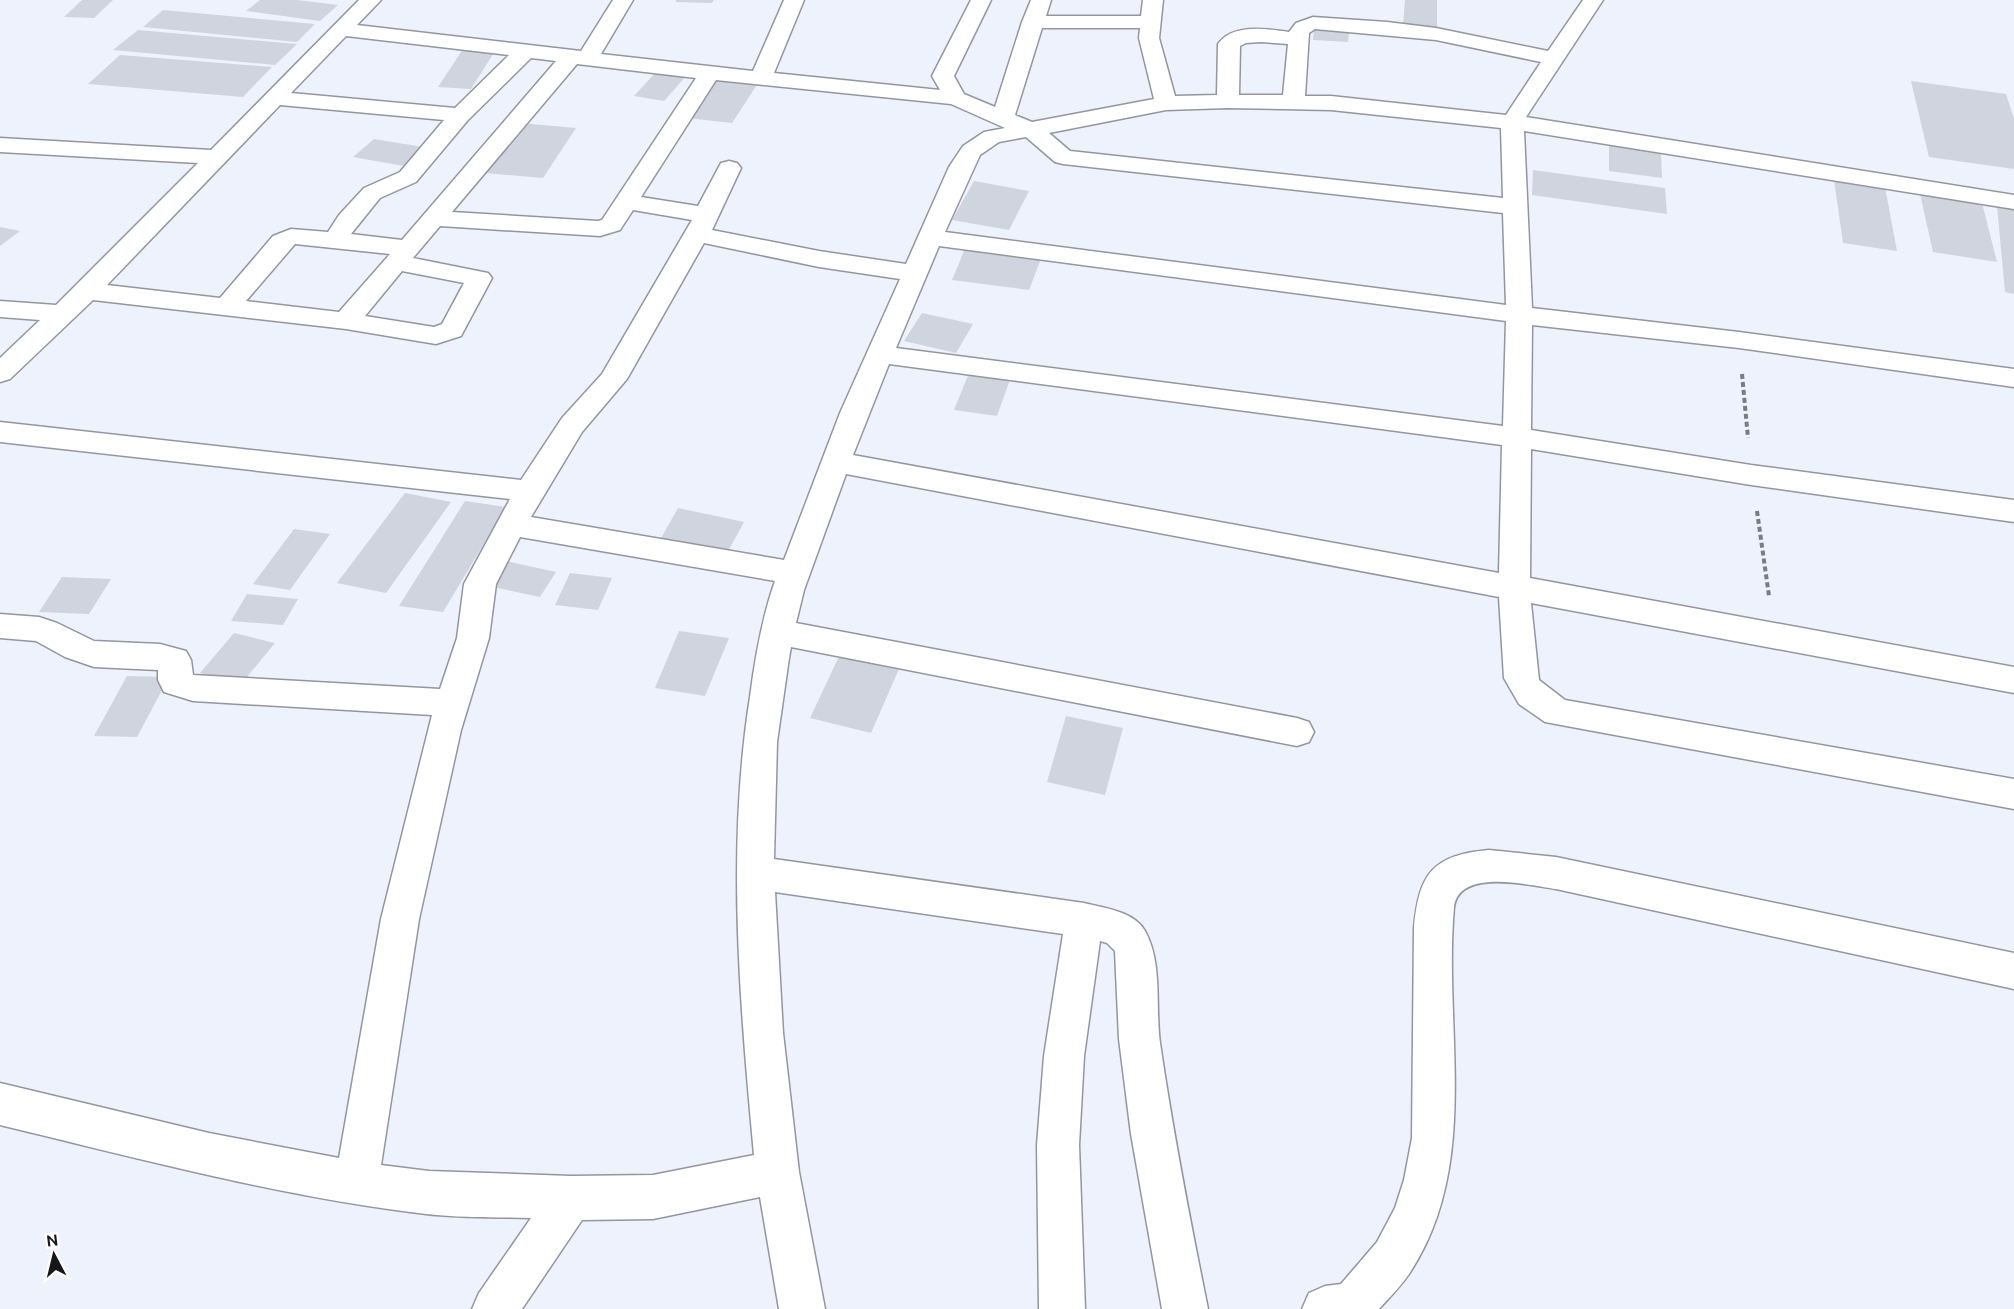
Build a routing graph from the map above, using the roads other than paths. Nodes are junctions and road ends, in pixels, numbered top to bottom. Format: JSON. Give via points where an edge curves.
{"nodes":[{"id":1,"x":371,"y":0,"type":"edge"},
{"id":2,"x":623,"y":0,"type":"edge"},
{"id":3,"x":794,"y":0,"type":"edge"},
{"id":4,"x":981,"y":0,"type":"edge"},
{"id":5,"x":1041,"y":0,"type":"edge"},
{"id":6,"x":1153,"y":0,"type":"edge"},
{"id":7,"x":1325,"y":0,"type":"edge"},
{"id":8,"x":1593,"y":0,"type":"edge"},
{"id":9,"x":1151,"y":21,"type":"junction"},
{"id":10,"x":1032,"y":22,"type":"junction"},
{"id":11,"x":1322,"y":23,"type":"junction"},
{"id":12,"x":341,"y":29,"type":"junction"},
{"id":13,"x":1298,"y":39,"type":"junction"},
{"id":14,"x":525,"y":52,"type":"junction"},
{"id":15,"x":579,"y":58,"type":"junction"},
{"id":16,"x":1555,"y":59,"type":"junction"},
{"id":17,"x":710,"y":73,"type":"junction"},
{"id":18,"x":761,"y":77,"type":"junction"},
{"id":19,"x":273,"y":98,"type":"junction"},
{"id":20,"x":955,"y":98,"type":"junction"},
{"id":21,"x":1228,"y":101,"type":"junction"},
{"id":22,"x":1294,"y":101,"type":"junction"},
{"id":23,"x":1166,"y":103,"type":"junction"},
{"id":24,"x":460,"y":115,"type":"junction"},
{"id":25,"x":1003,"y":118,"type":"junction"},
{"id":26,"x":1512,"y":122,"type":"junction"},
{"id":27,"x":1033,"y":130,"type":"junction"},
{"id":28,"x":0,"y":145,"type":"edge"},
{"id":29,"x":218,"y":158,"type":"junction"},
{"id":30,"x":729,"y":168,"type":"dead end"},
{"id":31,"x":625,"y":202,"type":"junction"},
{"id":32,"x":2014,"y":202,"type":"edge"},
{"id":33,"x":1515,"y":207,"type":"junction"},
{"id":34,"x":433,"y":218,"type":"junction"},
{"id":35,"x":702,"y":224,"type":"junction"},
{"id":36,"x":929,"y":237,"type":"junction"},
{"id":37,"x":335,"y":240,"type":"junction"},
{"id":38,"x":402,"y":255,"type":"junction"},
{"id":39,"x":914,"y":273,"type":"junction"},
{"id":40,"x":87,"y":291,"type":"junction"},
{"id":41,"x":227,"y":307,"type":"junction"},
{"id":42,"x":0,"y":309,"type":"edge"},
{"id":43,"x":63,"y":314,"type":"junction"},
{"id":44,"x":1519,"y":315,"type":"junction"},
{"id":45,"x":346,"y":321,"type":"junction"},
{"id":46,"x":879,"y":354,"type":"junction"},
{"id":47,"x":0,"y":374,"type":"edge"},
{"id":48,"x":2014,"y":378,"type":"edge"},
{"id":49,"x":0,"y":432,"type":"edge"},
{"id":50,"x":1516,"y":437,"type":"junction"},
{"id":51,"x":836,"y":462,"type":"junction"},
{"id":52,"x":529,"y":491,"type":"junction"},
{"id":53,"x":2014,"y":510,"type":"edge"},
{"id":54,"x":510,"y":524,"type":"junction"},
{"id":55,"x":794,"y":573,"type":"junction"},
{"id":56,"x":1514,"y":586,"type":"junction"},
{"id":57,"x":0,"y":626,"type":"edge"},
{"id":58,"x":778,"y":632,"type":"junction"},
{"id":59,"x":2014,"y":680,"type":"edge"},
{"id":60,"x":452,"y":703,"type":"junction"},
{"id":61,"x":1297,"y":732,"type":"dead end"},
{"id":62,"x":2014,"y":794,"type":"edge"},
{"id":63,"x":755,"y":873,"type":"junction"},
{"id":64,"x":1084,"y":920,"type":"junction"},
{"id":65,"x":2014,"y":971,"type":"edge"},
{"id":66,"x":0,"y":1104,"type":"edge"},
{"id":67,"x":777,"y":1172,"type":"junction"},
{"id":68,"x":356,"y":1183,"type":"junction"},
{"id":69,"x":571,"y":1198,"type":"junction"},
{"id":70,"x":495,"y":1309,"type":"edge"},
{"id":71,"x":802,"y":1309,"type":"edge"},
{"id":72,"x":1062,"y":1309,"type":"edge"},
{"id":73,"x":1185,"y":1309,"type":"edge"},
{"id":74,"x":1325,"y":1309,"type":"edge"}],
"edges":[{"from":1,"to":12,"type":"street"},
{"from":2,"to":15,"type":"street"},
{"from":3,"to":18,"type":"street"},
{"from":4,"to":20,"type":"street","via":[[944,76]]},
{"from":5,"to":10,"type":"street"},
{"from":6,"to":9,"type":"street"},
{"from":7,"to":11,"type":"street"},
{"from":8,"to":16,"type":"street"},
{"from":9,"to":10,"type":"street"},
{"from":9,"to":23,"type":"street","via":[[1149,38]]},
{"from":10,"to":25,"type":"street"},
{"from":11,"to":13,"type":"street","via":[[1303,27]]},
{"from":11,"to":16,"type":"street","via":[[1436,34]]},
{"from":12,"to":14,"type":"street"},
{"from":12,"to":19,"type":"street"},
{"from":13,"to":21,"type":"street","via":[[1232,39]]},
{"from":13,"to":22,"type":"street"},
{"from":14,"to":15,"type":"street"},
{"from":14,"to":24,"type":"street"},
{"from":15,"to":17,"type":"street"},
{"from":15,"to":34,"type":"street"},
{"from":16,"to":26,"type":"street"},
{"from":17,"to":18,"type":"street"},
{"from":17,"to":31,"type":"street"},
{"from":18,"to":20,"type":"street"},
{"from":19,"to":24,"type":"street"},
{"from":19,"to":29,"type":"street"},
{"from":20,"to":25,"type":"street"},
{"from":21,"to":22,"type":"street"},
{"from":21,"to":23,"type":"street"},
{"from":22,"to":26,"type":"street"},
{"from":23,"to":27,"type":"street"},
{"from":24,"to":37,"type":"street","via":[[408,177],[372,193]]},
{"from":25,"to":27,"type":"street"},
{"from":26,"to":32,"type":"street"},
{"from":26,"to":33,"type":"street"},
{"from":27,"to":33,"type":"street","via":[[1063,158]]},
{"from":27,"to":36,"type":"street","via":[[992,137],[971,151]]},
{"from":28,"to":29,"type":"street"},
{"from":29,"to":40,"type":"street"},
{"from":30,"to":35,"type":"street"},
{"from":31,"to":34,"type":"street","via":[[610,225],[600,229]]},
{"from":31,"to":35,"type":"street"},
{"from":33,"to":44,"type":"street"},
{"from":34,"to":38,"type":"street"},
{"from":35,"to":39,"type":"street","via":[[819,259]]},
{"from":35,"to":52,"type":"street","via":[[613,379],[572,425]]},
{"from":36,"to":39,"type":"street"},
{"from":36,"to":44,"type":"street"},
{"from":37,"to":38,"type":"street"},
{"from":37,"to":41,"type":"street","via":[[291,236],[282,241]]},
{"from":38,"to":45,"type":"street"},
{"from":38,"to":45,"type":"street","via":[[479,278],[452,330],[436,336]]},
{"from":39,"to":46,"type":"street"},
{"from":40,"to":41,"type":"street"},
{"from":40,"to":43,"type":"street"},
{"from":41,"to":45,"type":"street"},
{"from":42,"to":43,"type":"street"},
{"from":43,"to":47,"type":"street"},
{"from":44,"to":48,"type":"street"},
{"from":44,"to":50,"type":"street"},
{"from":46,"to":50,"type":"street"},
{"from":46,"to":51,"type":"street"},
{"from":49,"to":52,"type":"street"},
{"from":50,"to":53,"type":"street","via":[[1751,475]]},
{"from":50,"to":56,"type":"street"},
{"from":51,"to":55,"type":"street"},
{"from":51,"to":56,"type":"street"},
{"from":52,"to":54,"type":"street"},
{"from":54,"to":55,"type":"street"},
{"from":54,"to":60,"type":"street","via":[[480,584],[473,638]]},
{"from":55,"to":58,"type":"street"},
{"from":56,"to":59,"type":"street"},
{"from":56,"to":62,"type":"street","via":[[1523,683],[1530,695],[1557,711]]},
{"from":57,"to":60,"type":"street","via":[[50,633],[90,653],[174,660],[176,683],[193,688]]},
{"from":58,"to":61,"type":"street"},
{"from":58,"to":63,"type":"street","via":[[760,742]]},
{"from":60,"to":68,"type":"street","via":[[400,919]]},
{"from":63,"to":64,"type":"street"},
{"from":63,"to":67,"type":"street","via":[[763,1033]]},
{"from":64,"to":72,"type":"street","via":[[1064,1056],[1058,1144]]},
{"from":64,"to":73,"type":"street","via":[[1124,932],[1134,950],[1139,1039],[1152,1134]]},
{"from":65,"to":74,"type":"street","via":[[1556,873],[1502,865],[1455,873],[1437,894],[1433,928],[1433,1138],[1426,1180],[1414,1217],[1393,1258],[1352,1306]]},
{"from":66,"to":68,"type":"street","via":[[209,1154]]},
{"from":67,"to":69,"type":"street","via":[[653,1197]]},
{"from":67,"to":71,"type":"street"},
{"from":68,"to":69,"type":"street","via":[[429,1193]]},
{"from":69,"to":70,"type":"street"}]}
